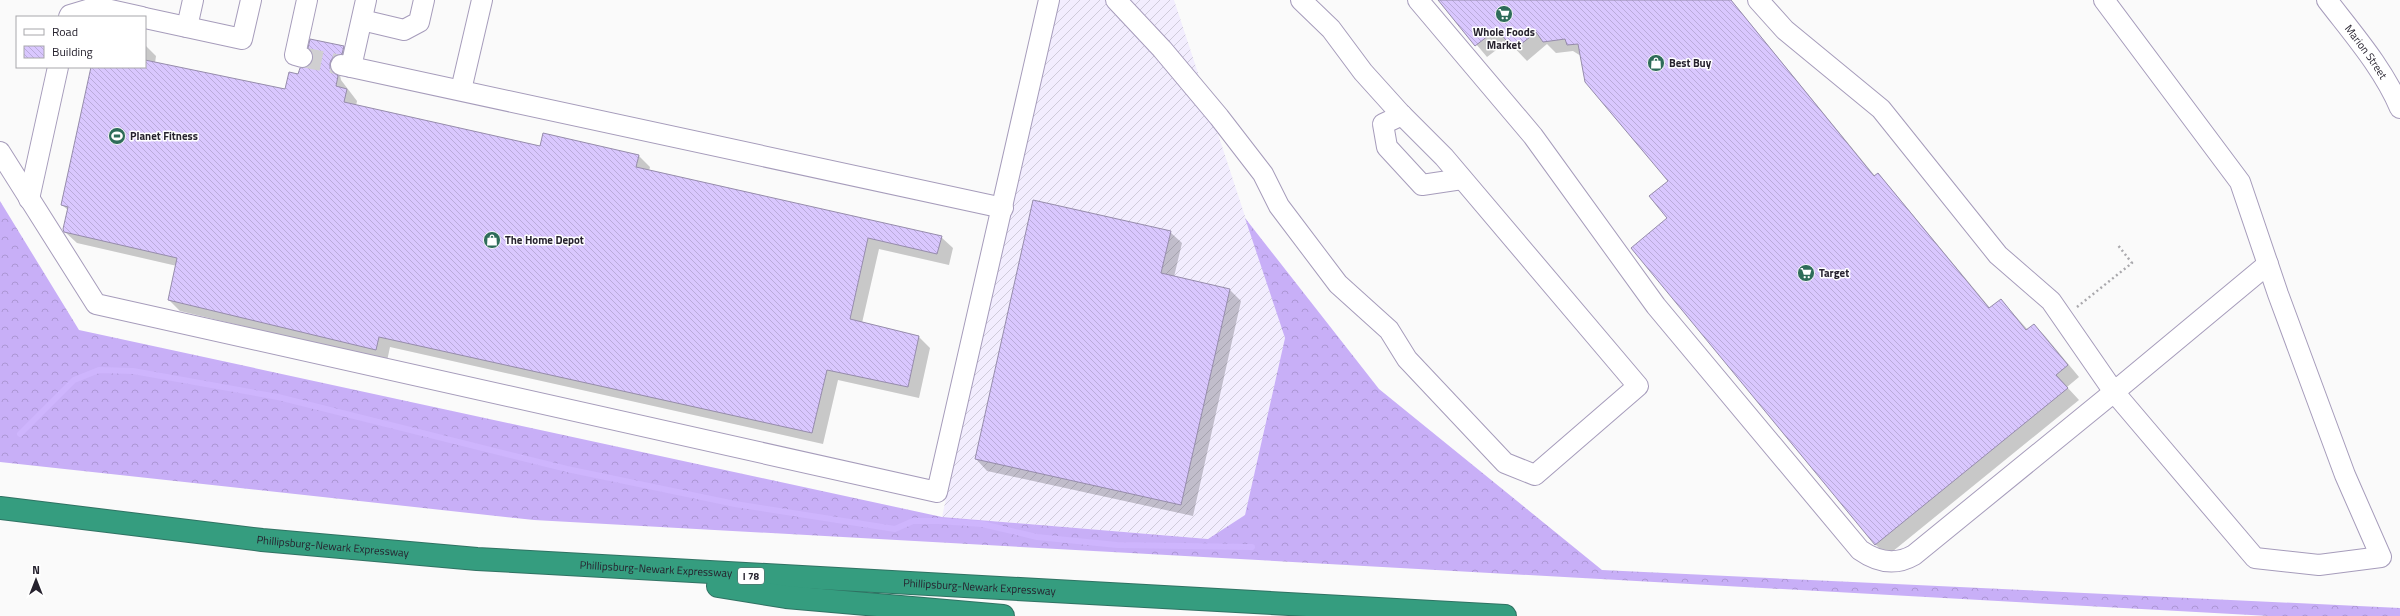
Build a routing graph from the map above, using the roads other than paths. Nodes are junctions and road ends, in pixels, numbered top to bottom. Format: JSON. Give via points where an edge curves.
{"nodes":[{"id":1,"x":193,"y":0,"type":"edge"},
{"id":2,"x":251,"y":0,"type":"edge"},
{"id":3,"x":307,"y":0,"type":"edge"},
{"id":4,"x":366,"y":0,"type":"edge"},
{"id":5,"x":424,"y":0,"type":"edge"},
{"id":6,"x":482,"y":0,"type":"edge"},
{"id":7,"x":1049,"y":0,"type":"edge"},
{"id":8,"x":1116,"y":0,"type":"edge"},
{"id":9,"x":1301,"y":0,"type":"edge"},
{"id":10,"x":1418,"y":0,"type":"edge"},
{"id":11,"x":1758,"y":0,"type":"edge"},
{"id":12,"x":2104,"y":0,"type":"edge"},
{"id":13,"x":2327,"y":0,"type":"edge"},
{"id":14,"x":70,"y":16,"type":"edge"},
{"id":15,"x":138,"y":16,"type":"edge"},
{"id":16,"x":146,"y":18,"type":"edge"},
{"id":17,"x":362,"y":20,"type":"junction"},
{"id":18,"x":187,"y":27,"type":"junction"},
{"id":19,"x":302,"y":57,"type":"dead end"},
{"id":20,"x":58,"y":68,"type":"edge"},
{"id":21,"x":461,"y":90,"type":"junction"},
{"id":22,"x":2398,"y":96,"type":"edge"},
{"id":23,"x":1402,"y":115,"type":"junction"},
{"id":24,"x":0,"y":152,"type":"edge"},
{"id":25,"x":1462,"y":179,"type":"junction"},
{"id":26,"x":29,"y":198,"type":"junction"},
{"id":27,"x":1003,"y":208,"type":"junction"},
{"id":28,"x":2268,"y":264,"type":"junction"},
{"id":29,"x":2114,"y":392,"type":"junction"},
{"id":30,"x":0,"y":508,"type":"edge"},
{"id":31,"x":621,"y":569,"type":"junction"},
{"id":32,"x":946,"y":614,"type":"edge"},
{"id":33,"x":1003,"y":616,"type":"edge"},
{"id":34,"x":1505,"y":616,"type":"edge"}],
"edges":[{"from":1,"to":18,"type":"street"},
{"from":2,"to":18,"type":"street","via":[[242,39]]},
{"from":3,"to":19,"type":"street","via":[[295,55]]},
{"from":4,"to":17,"type":"street"},
{"from":5,"to":17,"type":"street","via":[[419,22],[404,30]]},
{"from":6,"to":21,"type":"street"},
{"from":7,"to":27,"type":"street"},
{"from":8,"to":25,"type":"street","via":[[1162,49],[1263,174],[1279,206],[1338,284],[1388,330],[1407,359],[1505,463],[1534,475],[1638,386]]},
{"from":9,"to":23,"type":"street","via":[[1331,29],[1363,72]]},
{"from":10,"to":29,"type":"street","via":[[1533,136],[1656,306],[1860,550],[1868,556],[1889,562],[1902,561],[1914,555]]},
{"from":11,"to":29,"type":"street","via":[[1785,30],[1881,109],[1998,255],[2051,301]]},
{"from":12,"to":28,"type":"street","via":[[2240,182]]},
{"from":13,"to":22,"type":"street","name":"Marion Street"},
{"from":14,"to":15,"type":"street","via":[[97,7]]},
{"from":16,"to":18,"type":"street"},
{"from":17,"to":21,"type":"street","via":[[346,66]]},
{"from":20,"to":26,"type":"street"},
{"from":21,"to":27,"type":"street"},
{"from":23,"to":25,"type":"street"},
{"from":23,"to":25,"type":"street","via":[[1383,124],[1387,147],[1422,185]]},
{"from":24,"to":26,"type":"street"},
{"from":26,"to":27,"type":"street","via":[[96,304],[937,492]]},
{"from":28,"to":29,"type":"street"},
{"from":28,"to":29,"type":"street","via":[[2345,475],[2381,557],[2319,565],[2255,558]]},
{"from":30,"to":31,"type":"highway","name":"Phillipsburg-Newark Expressway","number":"I 78","via":[[333,547]]},
{"from":31,"to":32,"type":"highway","via":[[786,598]]},
{"from":31,"to":34,"type":"highway","name":"Phillipsburg-Newark Expressway","number":"I 78"},
{"from":32,"to":33,"type":"highway"}]}
